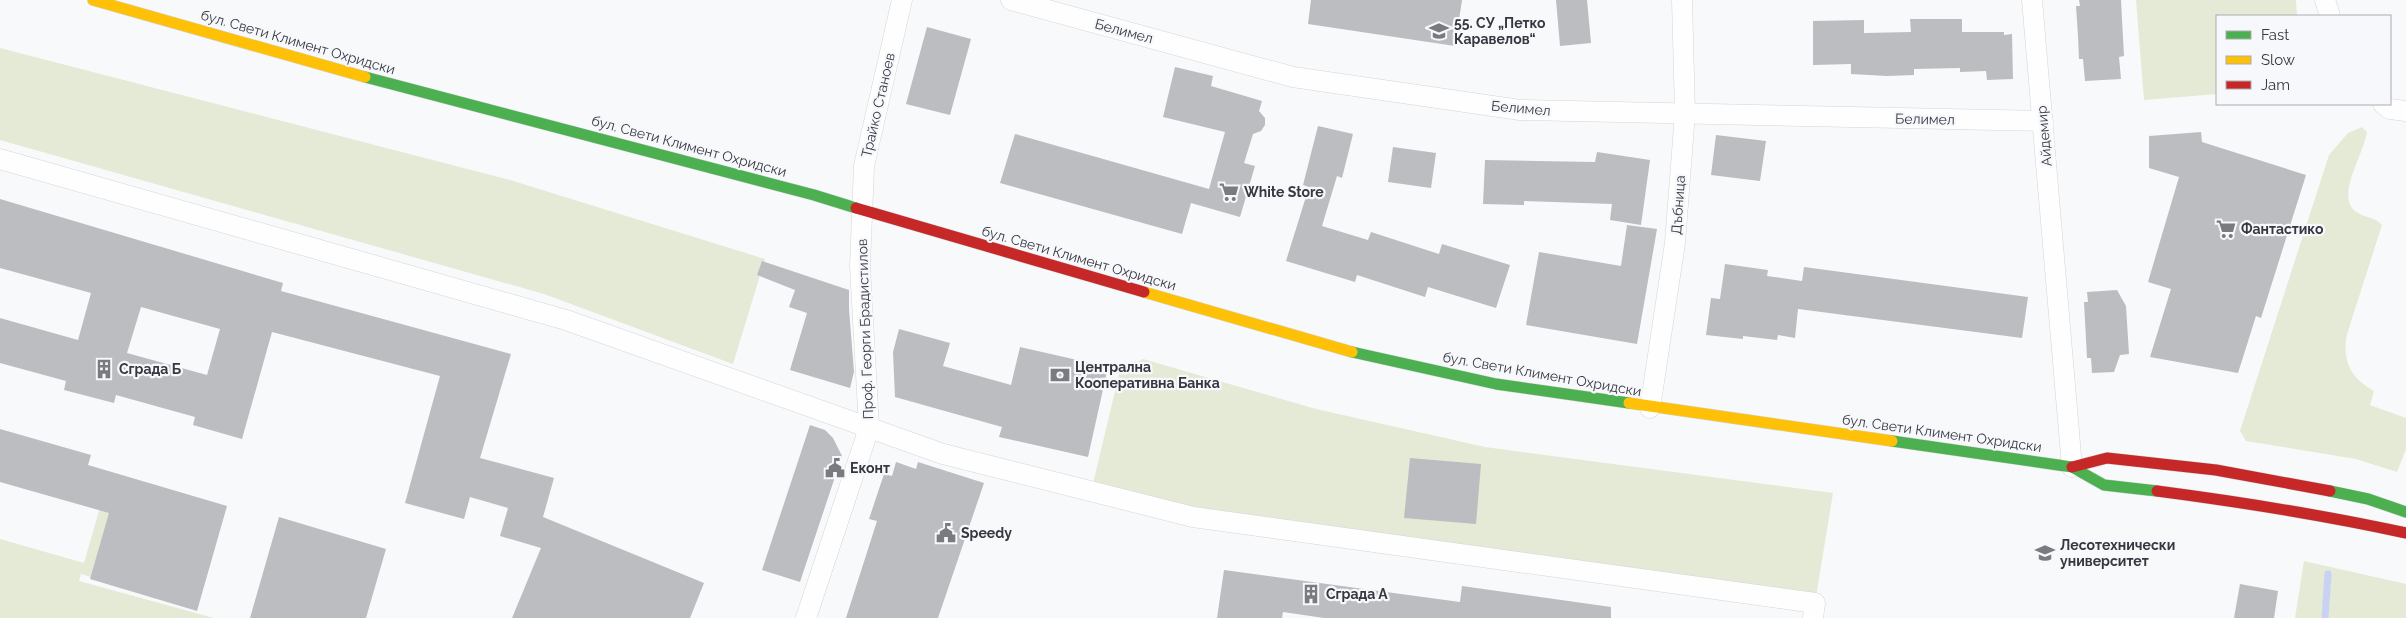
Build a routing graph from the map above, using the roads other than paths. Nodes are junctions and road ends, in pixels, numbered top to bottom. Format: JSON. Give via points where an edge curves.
{"nodes":[{"id":1,"x":93,"y":0,"type":"edge"},
{"id":2,"x":902,"y":0,"type":"edge"},
{"id":3,"x":1011,"y":0,"type":"edge"},
{"id":4,"x":1682,"y":0,"type":"edge"},
{"id":5,"x":2032,"y":0,"type":"edge"},
{"id":6,"x":2325,"y":0,"type":"edge"},
{"id":7,"x":2330,"y":15,"type":"edge"},
{"id":8,"x":2384,"y":105,"type":"edge"},
{"id":9,"x":2406,"y":111,"type":"edge"},
{"id":10,"x":1685,"y":113,"type":"junction"},
{"id":11,"x":2043,"y":121,"type":"junction"},
{"id":12,"x":0,"y":159,"type":"edge"},
{"id":13,"x":862,"y":210,"type":"junction"},
{"id":14,"x":1650,"y":408,"type":"junction"},
{"id":15,"x":869,"y":428,"type":"junction"},
{"id":16,"x":2072,"y":467,"type":"junction"},
{"id":17,"x":2406,"y":512,"type":"edge"},
{"id":18,"x":2406,"y":533,"type":"edge"},
{"id":19,"x":806,"y":618,"type":"edge"},
{"id":20,"x":1813,"y":618,"type":"edge"}],
"edges":[{"from":1,"to":13,"type":"main road","name":"бул. Свети Климент Охридски"},
{"from":2,"to":13,"type":"street","name":"Трайко Станоев","via":[[864,166]]},
{"from":3,"to":10,"type":"street","name":"Белимел","via":[[1293,77],[1520,110]]},
{"from":4,"to":10,"type":"street","name":"Дъбница"},
{"from":5,"to":11,"type":"street","name":"Айдемир"},
{"from":6,"to":7,"type":"street"},
{"from":8,"to":9,"type":"street"},
{"from":10,"to":11,"type":"street","name":"Белимел"},
{"from":10,"to":14,"type":"street","name":"Дъбница","via":[[1675,243]]},
{"from":11,"to":16,"type":"street","name":"Айдемир"},
{"from":12,"to":15,"type":"street","via":[[566,320]]},
{"from":13,"to":14,"type":"main road","name":"бул. Свети Климент Охридски","via":[[1357,353],[1496,384]]},
{"from":13,"to":15,"type":"street","name":"Проф. Георги Брадистилов","via":[[860,266]]},
{"from":14,"to":16,"type":"main road","name":"бул. Свети Климент Охридски"},
{"from":15,"to":19,"type":"street","name":"Проф. Георги Брадистилов"},
{"from":15,"to":20,"type":"street","via":[[943,454],[1193,517],[1815,603]]},
{"from":16,"to":17,"type":"main road","name":"бул. Свети Климент Охридски","via":[[2107,458],[2216,470],[2312,487]]},
{"from":16,"to":18,"type":"main road","name":"бул. Свети Климент Охридски","via":[[2104,485],[2256,504]]}]}
